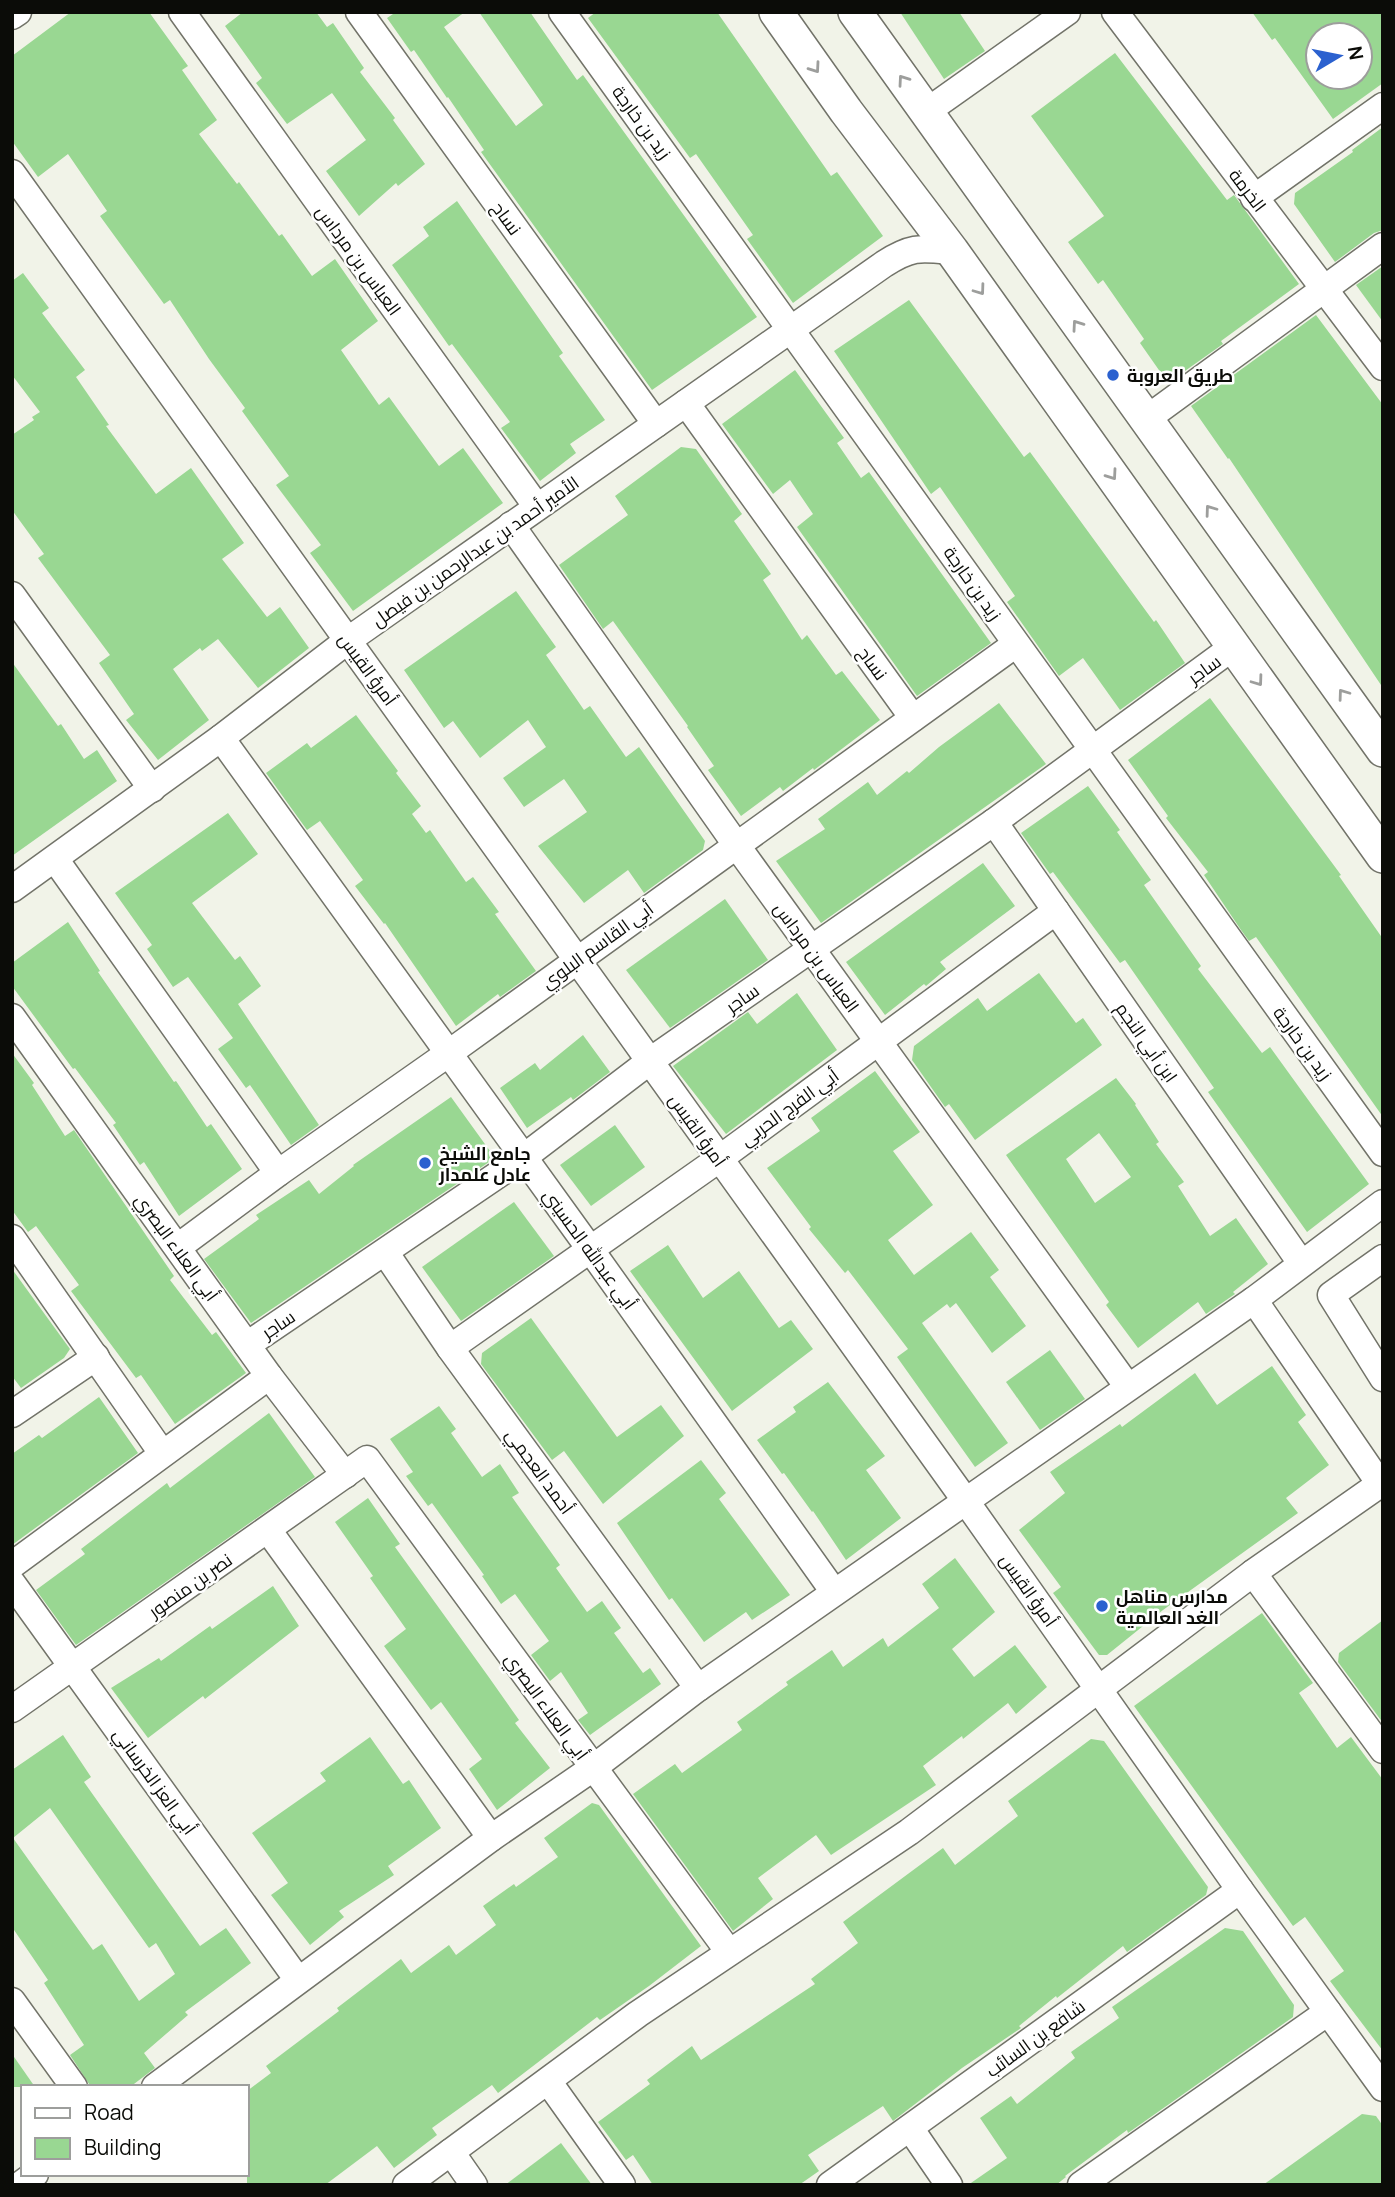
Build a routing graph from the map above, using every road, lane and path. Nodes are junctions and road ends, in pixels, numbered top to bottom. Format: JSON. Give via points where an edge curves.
{"nodes":[{"id":1,"x":18,"y":12,"type":"edge"},
{"id":2,"x":182,"y":12,"type":"edge"},
{"id":3,"x":359,"y":12,"type":"edge"},
{"id":4,"x":562,"y":12,"type":"edge"},
{"id":5,"x":776,"y":12,"type":"edge"},
{"id":6,"x":855,"y":12,"type":"edge"},
{"id":7,"x":1067,"y":12,"type":"edge"},
{"id":8,"x":1115,"y":12,"type":"edge"},
{"id":9,"x":12,"y":16,"type":"edge"},
{"id":10,"x":1383,"y":106,"type":"edge"},
{"id":11,"x":926,"y":112,"type":"junction"},
{"id":12,"x":12,"y":173,"type":"edge"},
{"id":13,"x":1254,"y":198,"type":"junction"},
{"id":14,"x":1383,"y":246,"type":"edge"},
{"id":15,"x":952,"y":251,"type":"junction"},
{"id":16,"x":1323,"y":290,"type":"junction"},
{"id":17,"x":791,"y":328,"type":"junction"},
{"id":18,"x":1383,"y":368,"type":"edge"},
{"id":19,"x":686,"y":403,"type":"junction"},
{"id":20,"x":1145,"y":420,"type":"junction"},
{"id":21,"x":656,"y":424,"type":"junction"},
{"id":22,"x":537,"y":507,"type":"junction"},
{"id":23,"x":511,"y":525,"type":"junction"},
{"id":24,"x":12,"y":595,"type":"edge"},
{"id":25,"x":347,"y":641,"type":"junction"},
{"id":26,"x":1016,"y":644,"type":"junction"},
{"id":27,"x":1233,"y":648,"type":"junction"},
{"id":28,"x":913,"y":718,"type":"junction"},
{"id":29,"x":221,"y":738,"type":"junction"},
{"id":30,"x":1383,"y":750,"type":"edge"},
{"id":31,"x":1092,"y":751,"type":"junction"},
{"id":32,"x":152,"y":789,"type":"junction"},
{"id":33,"x":994,"y":822,"type":"junction"},
{"id":34,"x":737,"y":846,"type":"junction"},
{"id":35,"x":1383,"y":856,"type":"edge"},
{"id":36,"x":55,"y":859,"type":"junction"},
{"id":37,"x":12,"y":889,"type":"edge"},
{"id":38,"x":1056,"y":911,"type":"junction"},
{"id":39,"x":812,"y":950,"type":"junction"},
{"id":40,"x":576,"y":960,"type":"junction"},
{"id":41,"x":12,"y":1017,"type":"edge"},
{"id":42,"x":878,"y":1042,"type":"junction"},
{"id":43,"x":449,"y":1053,"type":"junction"},
{"id":44,"x":650,"y":1061,"type":"junction"},
{"id":45,"x":1383,"y":1153,"type":"edge"},
{"id":46,"x":524,"y":1157,"type":"junction"},
{"id":47,"x":719,"y":1159,"type":"junction"},
{"id":48,"x":278,"y":1173,"type":"junction"},
{"id":49,"x":1383,"y":1203,"type":"edge"},
{"id":50,"x":12,"y":1238,"type":"edge"},
{"id":51,"x":178,"y":1247,"type":"junction"},
{"id":52,"x":590,"y":1250,"type":"junction"},
{"id":53,"x":385,"y":1252,"type":"junction"},
{"id":54,"x":1383,"y":1258,"type":"edge"},
{"id":55,"x":1301,"y":1263,"type":"junction"},
{"id":56,"x":1254,"y":1300,"type":"junction"},
{"id":57,"x":247,"y":1345,"type":"junction"},
{"id":58,"x":450,"y":1348,"type":"junction"},
{"id":59,"x":96,"y":1357,"type":"junction"},
{"id":60,"x":269,"y":1377,"type":"junction"},
{"id":61,"x":1383,"y":1378,"type":"edge"},
{"id":62,"x":1128,"y":1387,"type":"junction"},
{"id":63,"x":12,"y":1414,"type":"edge"},
{"id":64,"x":162,"y":1453,"type":"junction"},
{"id":65,"x":367,"y":1459,"type":"joint"},
{"id":66,"x":345,"y":1475,"type":"junction"},
{"id":67,"x":1381,"y":1483,"type":"edge"},
{"id":68,"x":965,"y":1500,"type":"junction"},
{"id":69,"x":268,"y":1530,"type":"junction"},
{"id":70,"x":12,"y":1564,"type":"edge"},
{"id":71,"x":1253,"y":1573,"type":"junction"},
{"id":72,"x":12,"y":1583,"type":"edge"},
{"id":73,"x":834,"y":1592,"type":"junction"},
{"id":74,"x":72,"y":1666,"type":"junction"},
{"id":75,"x":698,"y":1688,"type":"junction"},
{"id":76,"x":1099,"y":1688,"type":"junction"},
{"id":77,"x":12,"y":1709,"type":"edge"},
{"id":78,"x":1383,"y":1750,"type":"edge"},
{"id":79,"x":593,"y":1768,"type":"junction"},
{"id":80,"x":491,"y":1838,"type":"junction"},
{"id":81,"x":1240,"y":1890,"type":"junction"},
{"id":82,"x":729,"y":1952,"type":"junction"},
{"id":83,"x":298,"y":1980,"type":"junction"},
{"id":84,"x":12,"y":2001,"type":"edge"},
{"id":85,"x":1328,"y":2012,"type":"junction"},
{"id":86,"x":548,"y":2081,"type":"junction"},
{"id":87,"x":73,"y":2085,"type":"edge"},
{"id":88,"x":158,"y":2085,"type":"edge"},
{"id":89,"x":1383,"y":2088,"type":"edge"},
{"id":90,"x":910,"y":2129,"type":"junction"},
{"id":91,"x":451,"y":2152,"type":"junction"},
{"id":92,"x":405,"y":2185,"type":"edge"},
{"id":93,"x":474,"y":2185,"type":"edge"},
{"id":94,"x":622,"y":2185,"type":"edge"},
{"id":95,"x":830,"y":2185,"type":"edge"},
{"id":96,"x":949,"y":2185,"type":"edge"},
{"id":97,"x":1082,"y":2185,"type":"edge"}],
"edges":[{"from":1,"to":9,"type":"street"},
{"from":2,"to":22,"type":"street","name":"العباس بن مرداس"},
{"from":3,"to":21,"type":"street","name":"نساح"},
{"from":4,"to":17,"type":"street","name":"زيد بن خارجة"},
{"from":5,"to":15,"type":"main road","one_way":true},
{"from":11,"to":6,"type":"main road","one_way":true},
{"from":7,"to":11,"type":"street"},
{"from":8,"to":13,"type":"street","name":"الخرمة"},
{"from":10,"to":13,"type":"street"},
{"from":20,"to":11,"type":"main road","one_way":true},
{"from":12,"to":25,"type":"street","name":"أمرؤ القيس"},
{"from":13,"to":16,"type":"street","name":"الخرمة"},
{"from":14,"to":16,"type":"street"},
{"from":15,"to":17,"type":"street","name":"الأمير أحمد بن عبدالرحمن بن فيصل","via":[[903,251]]},
{"from":15,"to":27,"type":"main road","one_way":true},
{"from":16,"to":18,"type":"street","name":"الخرمة"},
{"from":16,"to":20,"type":"street"},
{"from":17,"to":19,"type":"street","name":"الأمير أحمد بن عبدالرحمن بن فيصل"},
{"from":17,"to":26,"type":"street","name":"زيد بن خارجة"},
{"from":19,"to":21,"type":"street","name":"الأمير أحمد بن عبدالرحمن بن فيصل"},
{"from":19,"to":28,"type":"street","name":"نساح"},
{"from":30,"to":20,"type":"main road","one_way":true},
{"from":21,"to":22,"type":"street","name":"الأمير أحمد بن عبدالرحمن بن فيصل"},
{"from":22,"to":23,"type":"street","name":"الأمير أحمد بن عبدالرحمن بن فيصل"},
{"from":23,"to":25,"type":"street","name":"الأمير أحمد بن عبدالرحمن بن فيصل"},
{"from":23,"to":34,"type":"street","name":"العباس بن مرداس"},
{"from":24,"to":32,"type":"street"},
{"from":25,"to":29,"type":"street","name":"الأمير أحمد بن عبدالرحمن بن فيصل"},
{"from":25,"to":40,"type":"street","name":"أمرؤ القيس"},
{"from":26,"to":28,"type":"street","name":"أبي القاسم البلوي"},
{"from":26,"to":31,"type":"street","name":"زيد بن خارجة"},
{"from":27,"to":31,"type":"street","name":"ساجر"},
{"from":27,"to":35,"type":"main road","one_way":true},
{"from":28,"to":34,"type":"street","name":"أبي القاسم البلوي"},
{"from":29,"to":32,"type":"street","name":"الأمير أحمد بن عبدالرحمن بن فيصل"},
{"from":29,"to":43,"type":"street","name":"أبي عبدالله الحسيني"},
{"from":31,"to":33,"type":"street","name":"ساجر"},
{"from":31,"to":45,"type":"street","name":"زيد بن خارجة"},
{"from":32,"to":36,"type":"street","name":"الأمير أحمد بن عبدالرحمن بن فيصل"},
{"from":33,"to":38,"type":"street","name":"ابن أبي النجم"},
{"from":33,"to":39,"type":"street","name":"ساجر"},
{"from":34,"to":39,"type":"street","name":"العباس بن مرداس"},
{"from":34,"to":40,"type":"street","name":"أبي القاسم البلوي"},
{"from":36,"to":37,"type":"street","name":"الأمير أحمد بن عبدالرحمن بن فيصل"},
{"from":36,"to":48,"type":"street"},
{"from":38,"to":42,"type":"street","name":"أبي الفرج الحربي"},
{"from":38,"to":55,"type":"street","name":"ابن أبي النجم"},
{"from":39,"to":42,"type":"street","name":"العباس بن مرداس"},
{"from":39,"to":44,"type":"street","name":"ساجر"},
{"from":40,"to":43,"type":"street","name":"أبي القاسم البلوي"},
{"from":40,"to":44,"type":"street","name":"أمرؤ القيس"},
{"from":41,"to":51,"type":"street","name":"أبي العلاء البصري"},
{"from":42,"to":47,"type":"street","name":"أبي الفرج الحربي"},
{"from":42,"to":62,"type":"street","name":"العباس بن مرداس"},
{"from":43,"to":46,"type":"street","name":"أبي عبدالله الحسيني"},
{"from":43,"to":48,"type":"street","name":"أبي القاسم البلوي"},
{"from":44,"to":46,"type":"street","name":"ساجر"},
{"from":44,"to":47,"type":"street","name":"أمرؤ القيس"},
{"from":46,"to":52,"type":"street","name":"أبي عبدالله الحسيني"},
{"from":46,"to":53,"type":"street","name":"ساجر"},
{"from":47,"to":52,"type":"street","name":"أبي الفرج الحربي"},
{"from":47,"to":68,"type":"street","name":"أمرؤ القيس"},
{"from":48,"to":51,"type":"street","name":"أبي القاسم البلوي"},
{"from":49,"to":55,"type":"street"},
{"from":50,"to":59,"type":"street"},
{"from":51,"to":57,"type":"street","name":"أبي العلاء البصري"},
{"from":52,"to":58,"type":"street","name":"أبي الفرج الحربي"},
{"from":52,"to":73,"type":"street","name":"أبي عبدالله الحسيني"},
{"from":53,"to":57,"type":"street","name":"ساجر"},
{"from":53,"to":58,"type":"street","name":"أحمد العجمي"},
{"from":54,"to":61,"type":"street","via":[[1331,1295]]},
{"from":55,"to":56,"type":"street"},
{"from":56,"to":62,"type":"street"},
{"from":56,"to":67,"type":"street"},
{"from":57,"to":60,"type":"street","name":"أبي العلاء البصري"},
{"from":58,"to":75,"type":"street","name":"أحمد العجمي"},
{"from":59,"to":63,"type":"street"},
{"from":59,"to":64,"type":"street"},
{"from":60,"to":64,"type":"street"},
{"from":60,"to":66,"type":"street","name":"أبي العلاء البصري"},
{"from":62,"to":68,"type":"street"},
{"from":64,"to":70,"type":"street"},
{"from":65,"to":66,"type":"street","name":"نصر بن منصور"},
{"from":65,"to":79,"type":"street","name":"أبي العلاء البصري"},
{"from":66,"to":69,"type":"street","name":"نصر بن منصور"},
{"from":67,"to":71,"type":"street"},
{"from":68,"to":73,"type":"street"},
{"from":68,"to":76,"type":"street","name":"أمرؤ القيس"},
{"from":69,"to":74,"type":"street","name":"نصر بن منصور"},
{"from":69,"to":80,"type":"street"},
{"from":71,"to":76,"type":"street"},
{"from":71,"to":78,"type":"street"},
{"from":72,"to":74,"type":"street","name":"أبي العز الخرساني"},
{"from":73,"to":75,"type":"street"},
{"from":74,"to":77,"type":"street","name":"نصر بن منصور"},
{"from":74,"to":83,"type":"street","name":"أبي العز الخرساني"},
{"from":75,"to":79,"type":"street"},
{"from":76,"to":81,"type":"street","name":"أمرؤ القيس"},
{"from":76,"to":82,"type":"street","via":[[909,1832]]},
{"from":79,"to":80,"type":"street"},
{"from":79,"to":82,"type":"street","name":"أبي العلاء البصري"},
{"from":80,"to":83,"type":"street"},
{"from":81,"to":85,"type":"street","name":"أمرؤ القيس"},
{"from":81,"to":90,"type":"street","name":"شافع بن السائب"},
{"from":82,"to":86,"type":"street"},
{"from":83,"to":88,"type":"street"},
{"from":84,"to":87,"type":"street"},
{"from":85,"to":89,"type":"street","name":"أمرؤ القيس"},
{"from":85,"to":97,"type":"street"},
{"from":86,"to":91,"type":"street"},
{"from":86,"to":94,"type":"street"},
{"from":90,"to":95,"type":"street","name":"شافع بن السائب"},
{"from":90,"to":96,"type":"street"},
{"from":91,"to":92,"type":"street"},
{"from":91,"to":93,"type":"street"}]}
